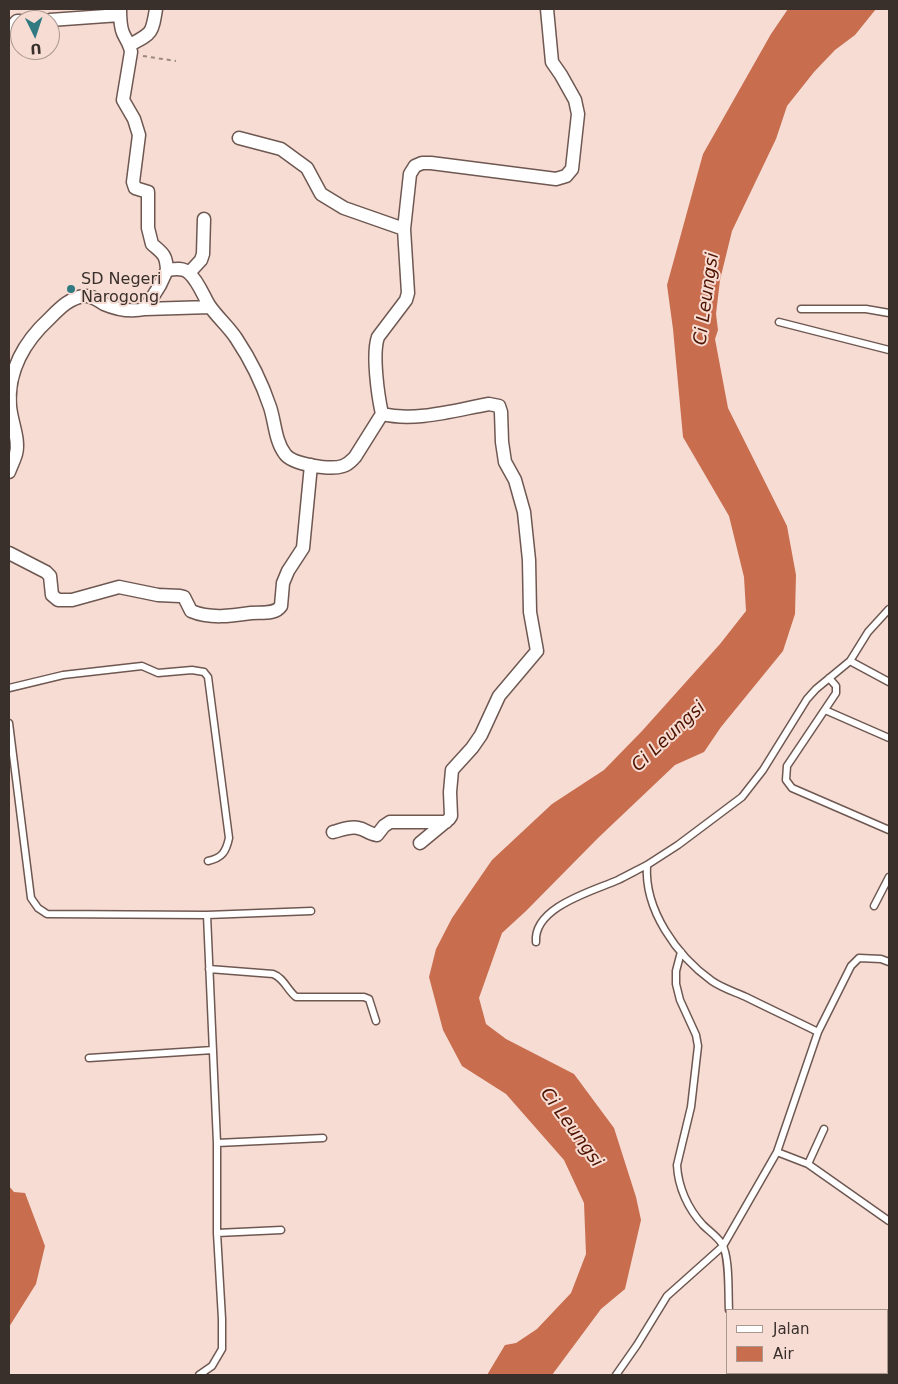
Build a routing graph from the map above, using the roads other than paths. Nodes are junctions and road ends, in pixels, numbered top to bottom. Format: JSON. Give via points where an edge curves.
{"nodes":[{"id":1,"x":156,"y":9,"type":"edge"},
{"id":2,"x":547,"y":9,"type":"edge"},
{"id":3,"x":120,"y":12,"type":"edge"},
{"id":4,"x":60,"y":19,"type":"edge"},
{"id":5,"x":131,"y":50,"type":"junction"},
{"id":6,"x":239,"y":138,"type":"dead end"},
{"id":7,"x":204,"y":219,"type":"dead end"},
{"id":8,"x":404,"y":229,"type":"junction"},
{"id":9,"x":167,"y":270,"type":"junction"},
{"id":10,"x":189,"y":273,"type":"junction"},
{"id":11,"x":210,"y":307,"type":"junction"},
{"id":12,"x":145,"y":309,"type":"junction"},
{"id":13,"x":801,"y":309,"type":"dead end"},
{"id":14,"x":889,"y":313,"type":"edge"},
{"id":15,"x":779,"y":322,"type":"dead end"},
{"id":16,"x":889,"y":350,"type":"edge"},
{"id":17,"x":382,"y":414,"type":"junction"},
{"id":18,"x":311,"y":465,"type":"junction"},
{"id":19,"x":9,"y":472,"type":"edge"},
{"id":20,"x":9,"y":553,"type":"edge"},
{"id":21,"x":889,"y":609,"type":"edge"},
{"id":22,"x":850,"y":660,"type":"junction"},
{"id":23,"x":829,"y":678,"type":"junction"},
{"id":24,"x":889,"y":682,"type":"edge"},
{"id":25,"x":9,"y":688,"type":"edge"},
{"id":26,"x":826,"y":710,"type":"junction"},
{"id":27,"x":9,"y":722,"type":"edge"},
{"id":28,"x":889,"y":738,"type":"edge"},
{"id":29,"x":446,"y":822,"type":"junction"},
{"id":30,"x":889,"y":830,"type":"edge"},
{"id":31,"x":333,"y":832,"type":"dead end"},
{"id":32,"x":420,"y":843,"type":"dead end"},
{"id":33,"x":208,"y":861,"type":"dead end"},
{"id":34,"x":647,"y":866,"type":"junction"},
{"id":35,"x":889,"y":877,"type":"edge"},
{"id":36,"x":874,"y":906,"type":"dead end"},
{"id":37,"x":311,"y":911,"type":"dead end"},
{"id":38,"x":207,"y":915,"type":"junction"},
{"id":39,"x":536,"y":942,"type":"dead end"},
{"id":40,"x":681,"y":952,"type":"junction"},
{"id":41,"x":889,"y":962,"type":"edge"},
{"id":42,"x":209,"y":969,"type":"junction"},
{"id":43,"x":376,"y":1021,"type":"dead end"},
{"id":44,"x":818,"y":1032,"type":"junction"},
{"id":45,"x":213,"y":1050,"type":"junction"},
{"id":46,"x":89,"y":1058,"type":"dead end"},
{"id":47,"x":824,"y":1129,"type":"dead end"},
{"id":48,"x":323,"y":1138,"type":"dead end"},
{"id":49,"x":217,"y":1143,"type":"junction"},
{"id":50,"x":777,"y":1152,"type":"junction"},
{"id":51,"x":808,"y":1164,"type":"junction"},
{"id":52,"x":889,"y":1221,"type":"edge"},
{"id":53,"x":280,"y":1230,"type":"dead end"},
{"id":54,"x":217,"y":1233,"type":"junction"},
{"id":55,"x":723,"y":1246,"type":"junction"},
{"id":56,"x":729,"y":1309,"type":"edge"},
{"id":57,"x":199,"y":1375,"type":"edge"},
{"id":58,"x":616,"y":1375,"type":"edge"}],
"edges":[{"from":1,"to":5,"type":"street","via":[[152,30]]},
{"from":2,"to":8,"type":"street","via":[[552,62],[577,106],[572,169],[566,176],[556,179],[422,163],[415,166],[410,174]]},
{"from":3,"to":4,"type":"street"},
{"from":3,"to":5,"type":"street"},
{"from":5,"to":9,"type":"street","via":[[123,100],[139,135],[132,182],[135,188],[148,192],[148,228],[152,244],[164,253]]},
{"from":6,"to":8,"type":"street","via":[[281,149],[307,168],[321,194],[344,208]]},
{"from":7,"to":10,"type":"street","via":[[204,254]]},
{"from":8,"to":17,"type":"street","via":[[408,293],[376,343]]},
{"from":9,"to":10,"type":"street","via":[[183,269]]},
{"from":9,"to":12,"type":"street"},
{"from":10,"to":11,"type":"street"},
{"from":11,"to":12,"type":"street"},
{"from":11,"to":18,"type":"street","via":[[235,337],[253,367],[270,406],[284,453],[294,461]]},
{"from":12,"to":19,"type":"street","via":[[132,312],[84,296],[66,303],[34,333],[22,351],[12,378],[9,396],[16,453]]},
{"from":13,"to":14,"type":"lane","via":[[866,309]]},
{"from":15,"to":16,"type":"lane"},
{"from":17,"to":18,"type":"street","via":[[350,462],[335,467]]},
{"from":17,"to":29,"type":"street","via":[[414,417],[489,404],[499,406],[503,455],[515,480],[524,512],[530,612],[537,651],[499,696],[481,735],[452,770],[451,816]]},
{"from":18,"to":20,"type":"street","via":[[303,548],[288,570],[281,606],[274,612],[204,615],[192,611],[184,597],[119,587],[72,600],[58,600],[52,595],[50,576],[46,572]]},
{"from":21,"to":22,"type":"lane","via":[[868,632]]},
{"from":22,"to":23,"type":"lane"},
{"from":22,"to":24,"type":"lane"},
{"from":23,"to":26,"type":"lane","via":[[836,686],[836,693]]},
{"from":23,"to":34,"type":"lane","via":[[807,699],[763,770],[742,797]]},
{"from":25,"to":33,"type":"lane","via":[[63,675],[142,666],[158,674],[192,670],[204,672],[208,677],[229,838],[223,854]]},
{"from":26,"to":28,"type":"lane"},
{"from":26,"to":30,"type":"lane","via":[[787,766],[788,784]]},
{"from":27,"to":38,"type":"lane","via":[[31,898],[38,908],[47,914]]},
{"from":29,"to":31,"type":"street","via":[[390,822],[377,834],[369,834],[361,828]]},
{"from":29,"to":32,"type":"street"},
{"from":34,"to":39,"type":"lane","via":[[576,898],[550,914],[536,931]]},
{"from":34,"to":40,"type":"lane","via":[[648,888],[657,912]]},
{"from":35,"to":36,"type":"lane"},
{"from":37,"to":38,"type":"lane"},
{"from":38,"to":42,"type":"lane"},
{"from":40,"to":44,"type":"lane","via":[[713,981]]},
{"from":40,"to":55,"type":"lane","via":[[676,984],[698,1046],[691,1107],[677,1165],[678,1175],[693,1212]]},
{"from":41,"to":44,"type":"lane","via":[[859,958],[851,966]]},
{"from":42,"to":43,"type":"lane","via":[[273,974],[280,977],[296,997],[364,997],[369,999]]},
{"from":42,"to":45,"type":"lane"},
{"from":44,"to":50,"type":"lane"},
{"from":45,"to":46,"type":"lane"},
{"from":45,"to":49,"type":"lane"},
{"from":47,"to":51,"type":"lane"},
{"from":48,"to":49,"type":"lane"},
{"from":49,"to":54,"type":"lane"},
{"from":50,"to":51,"type":"lane"},
{"from":50,"to":55,"type":"lane"},
{"from":51,"to":52,"type":"lane"},
{"from":53,"to":54,"type":"lane"},
{"from":54,"to":57,"type":"lane","via":[[222,1349],[212,1366]]},
{"from":55,"to":56,"type":"lane"},
{"from":55,"to":58,"type":"lane","via":[[667,1296]]}]}
